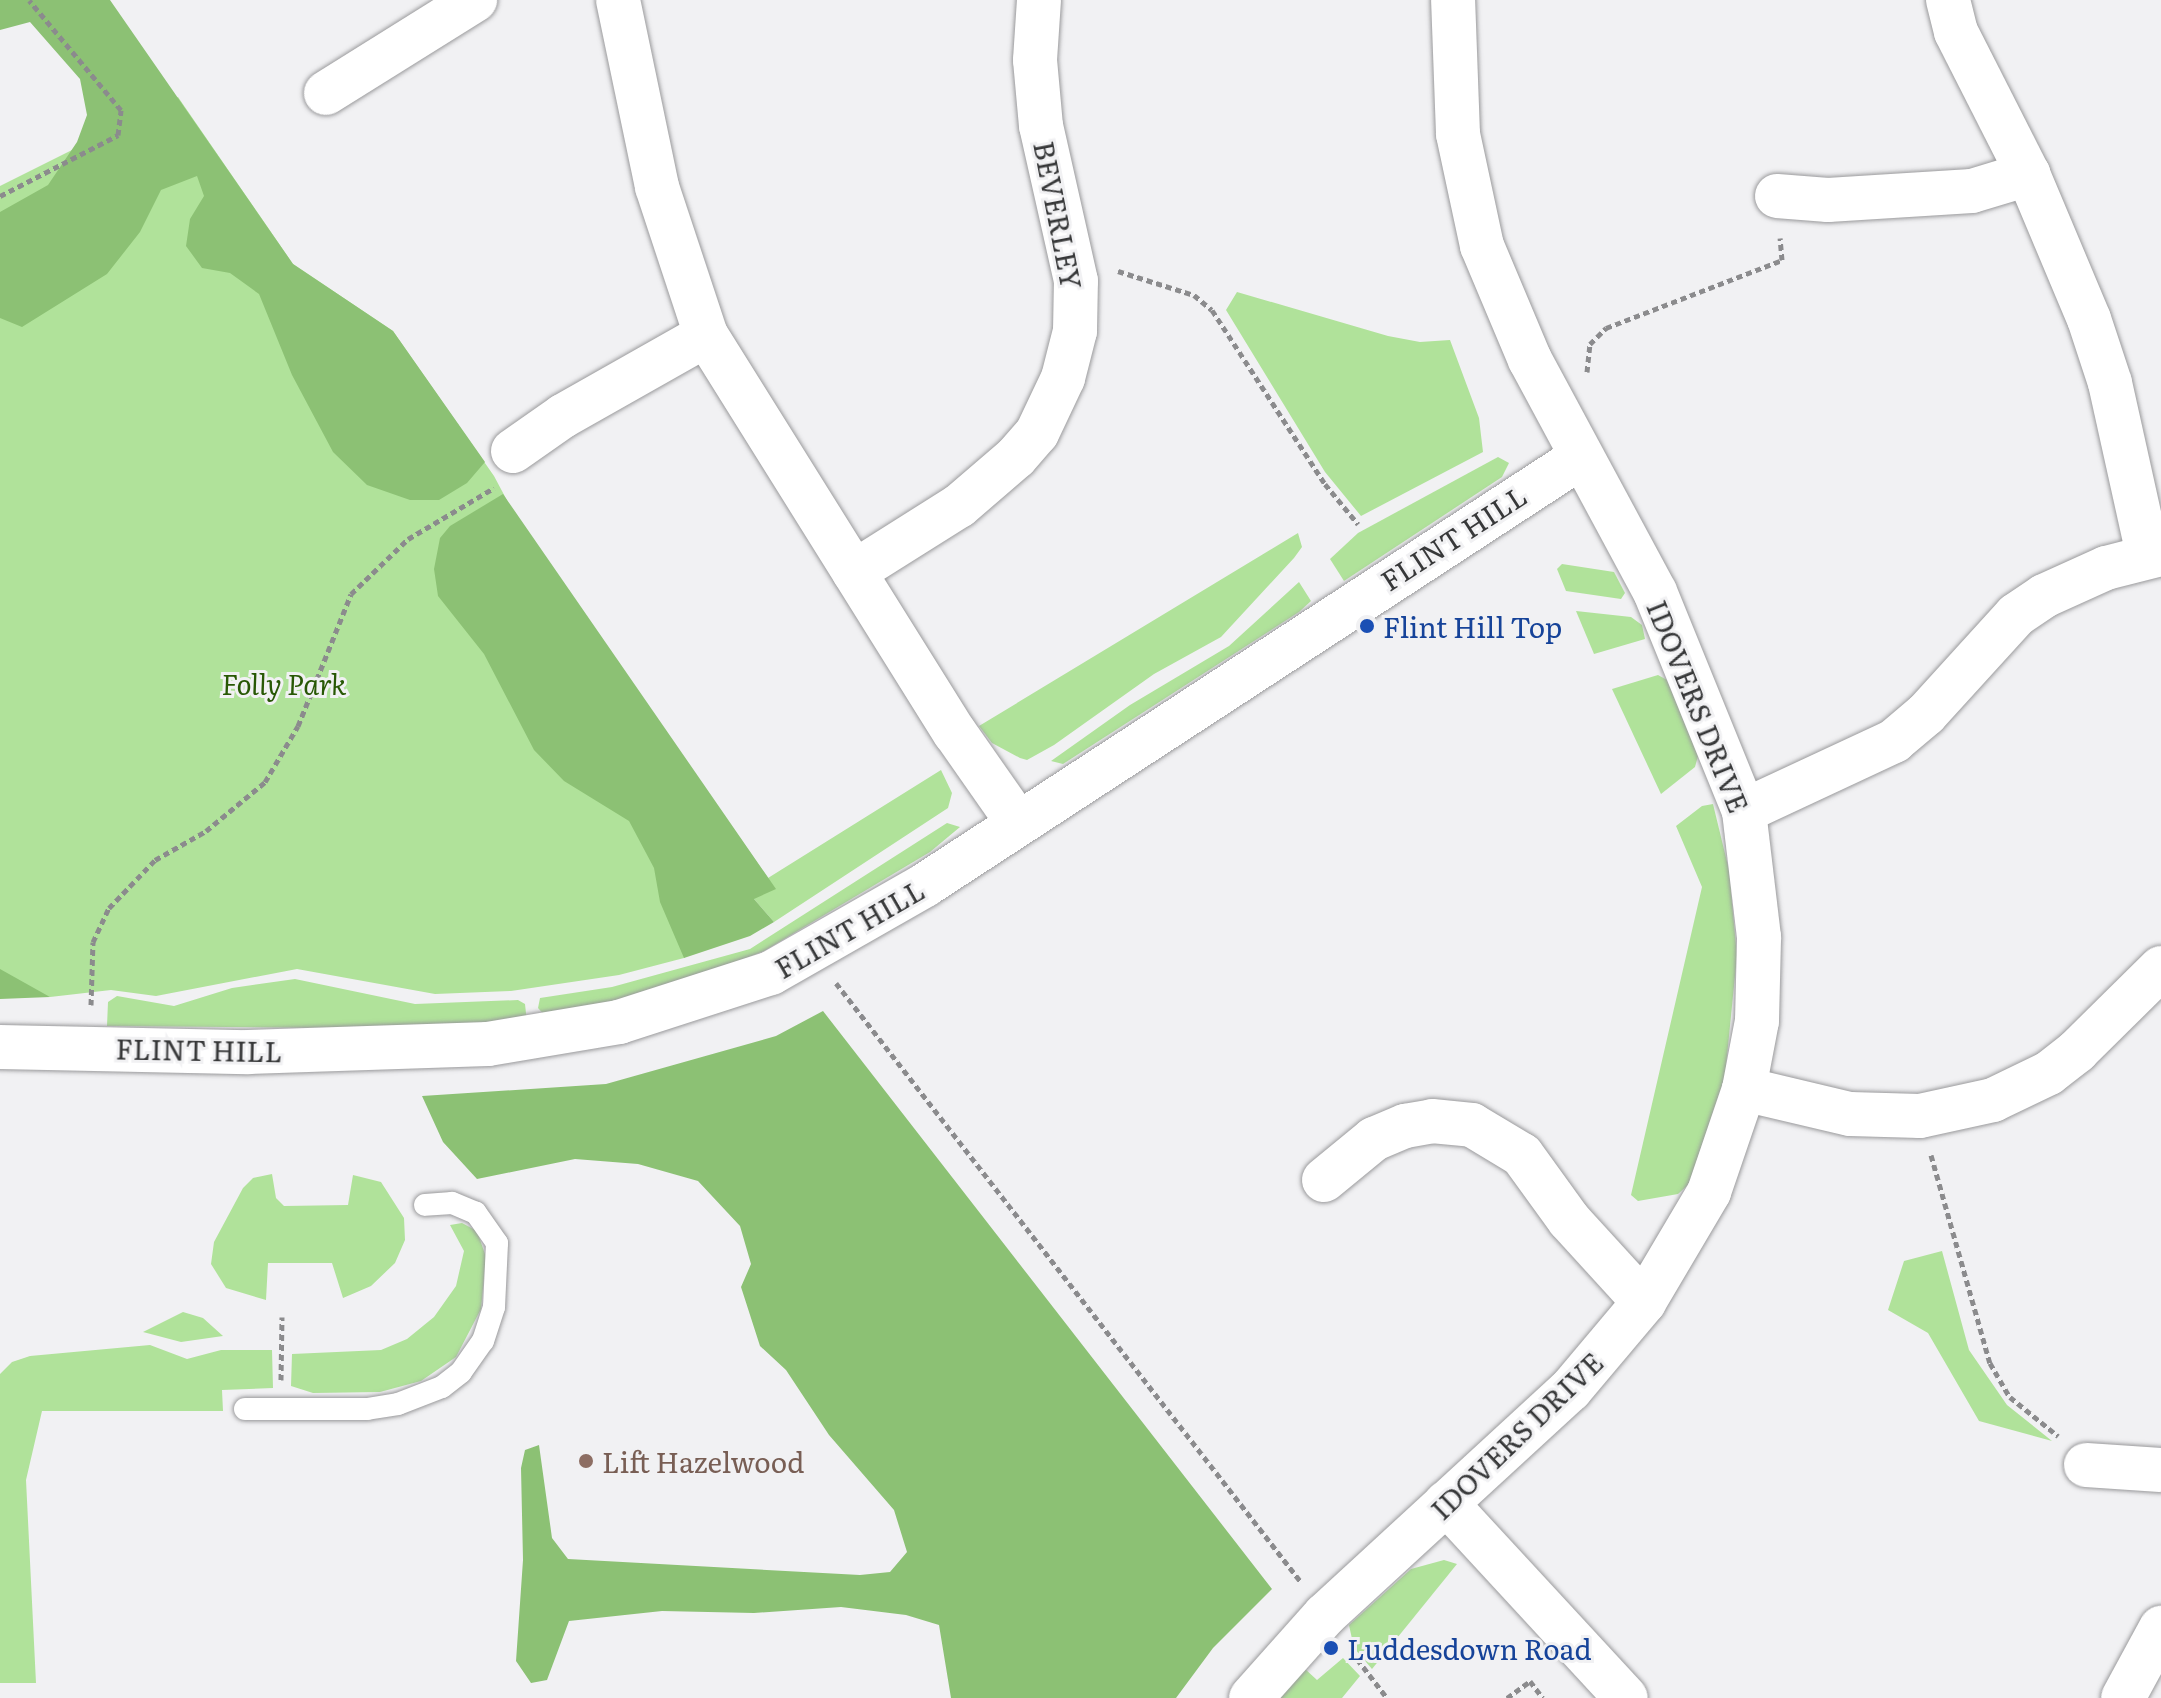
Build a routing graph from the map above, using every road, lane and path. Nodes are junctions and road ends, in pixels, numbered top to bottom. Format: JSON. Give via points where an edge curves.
{"nodes":[{"id":1,"x":29,"y":0,"type":"edge"},
{"id":2,"x":475,"y":0,"type":"edge"},
{"id":3,"x":618,"y":0,"type":"edge"},
{"id":4,"x":1039,"y":0,"type":"edge"},
{"id":5,"x":1453,"y":0,"type":"edge"},
{"id":6,"x":1948,"y":0,"type":"edge"},
{"id":7,"x":326,"y":93,"type":"dead end"},
{"id":8,"x":2028,"y":174,"type":"junction"},
{"id":9,"x":0,"y":196,"type":"edge"},
{"id":10,"x":1777,"y":196,"type":"joint"},
{"id":11,"x":1070,"y":258,"type":"junction"},
{"id":12,"x":706,"y":335,"type":"junction"},
{"id":13,"x":1559,"y":413,"type":"junction"},
{"id":14,"x":513,"y":451,"type":"joint"},
{"id":15,"x":1581,"y":457,"type":"junction"},
{"id":16,"x":1358,"y":524,"type":"dead end"},
{"id":17,"x":2154,"y":555,"type":"edge"},
{"id":18,"x":854,"y":572,"type":"junction"},
{"id":19,"x":1744,"y":811,"type":"junction"},
{"id":20,"x":1018,"y":823,"type":"junction"},
{"id":21,"x":813,"y":954,"type":"junction"},
{"id":22,"x":2161,"y":968,"type":"edge"},
{"id":23,"x":0,"y":1047,"type":"edge"},
{"id":24,"x":91,"y":1047,"type":"junction"},
{"id":25,"x":1744,"y":1089,"type":"junction"},
{"id":26,"x":1920,"y":1116,"type":"junction"},
{"id":27,"x":1324,"y":1180,"type":"dead end"},
{"id":28,"x":425,"y":1205,"type":"dead end"},
{"id":29,"x":1644,"y":1302,"type":"junction"},
{"id":30,"x":282,"y":1317,"type":"dead end"},
{"id":31,"x":245,"y":1409,"type":"dead end"},
{"id":32,"x":280,"y":1409,"type":"junction"},
{"id":33,"x":2075,"y":1453,"type":"joint"},
{"id":34,"x":2161,"y":1470,"type":"edge"},
{"id":35,"x":1446,"y":1503,"type":"junction"},
{"id":36,"x":1325,"y":1615,"type":"junction"},
{"id":37,"x":2161,"y":1628,"type":"edge"},
{"id":38,"x":1251,"y":1698,"type":"edge"},
{"id":39,"x":1387,"y":1698,"type":"edge"},
{"id":40,"x":1507,"y":1698,"type":"edge"},
{"id":41,"x":1543,"y":1698,"type":"edge"},
{"id":42,"x":1626,"y":1698,"type":"edge"},
{"id":43,"x":2123,"y":1698,"type":"edge"}],
"edges":[{"from":1,"to":9,"type":"path","via":[[121,110],[118,135]]},
{"from":2,"to":7,"type":"street"},
{"from":3,"to":12,"type":"street","via":[[657,187]]},
{"from":4,"to":11,"type":"street","name":"BEVERLEY","via":[[1035,60],[1041,126]]},
{"from":5,"to":13,"type":"street","name":"IDOVERS DRIVE","via":[[1458,134],[1482,246]]},
{"from":6,"to":8,"type":"street","via":[[1974,73]]},
{"from":8,"to":10,"type":"street","via":[[1972,191],[1828,200]]},
{"from":8,"to":17,"type":"street","via":[[2110,383]]},
{"from":10,"to":13,"type":"path","via":[[1782,260],[1606,328],[1590,344],[1587,397]]},
{"from":11,"to":16,"type":"path","via":[[1194,295],[1212,310],[1325,484]]},
{"from":11,"to":18,"type":"street","name":"BEVERLEY","via":[[1075,331],[1063,378],[1037,433],[959,506]]},
{"from":12,"to":14,"type":"street","via":[[563,416]]},
{"from":12,"to":18,"type":"street"},
{"from":13,"to":15,"type":"street","name":"IDOVERS DRIVE"},
{"from":14,"to":24,"type":"path","via":[[505,456],[516,475],[408,539],[351,594],[298,726],[265,782],[206,831],[155,860],[109,908],[93,942]]},
{"from":15,"to":19,"type":"street","name":"IDOVERS DRIVE","via":[[1655,592]]},
{"from":15,"to":20,"type":"street","name":"FLINT HILL"},
{"from":17,"to":19,"type":"street","via":[[2044,596],[2016,615],[1926,714],[1894,741]]},
{"from":18,"to":20,"type":"street"},
{"from":19,"to":25,"type":"street","name":"IDOVERS DRIVE","via":[[1759,937],[1757,1021]]},
{"from":20,"to":21,"type":"street","name":"FLINT HILL"},
{"from":21,"to":24,"type":"street","name":"FLINT HILL","via":[[675,1008],[534,1038],[356,1050]]},
{"from":21,"to":36,"type":"path"},
{"from":22,"to":26,"type":"street","via":[[2049,1073],[1993,1100]]},
{"from":23,"to":24,"type":"street","name":"FLINT HILL"},
{"from":25,"to":26,"type":"street","via":[[1850,1114]]},
{"from":25,"to":29,"type":"street","name":"IDOVERS DRIVE","via":[[1709,1192]]},
{"from":26,"to":33,"type":"path","via":[[1990,1363],[2010,1397]]},
{"from":27,"to":29,"type":"street","via":[[1374,1139],[1405,1126],[1432,1121],[1472,1125],[1522,1155],[1569,1220]]},
{"from":28,"to":32,"type":"lane","via":[[452,1203],[476,1213],[497,1243],[494,1307],[473,1358],[442,1387],[398,1404]]},
{"from":29,"to":35,"type":"street","name":"IDOVERS DRIVE","via":[[1570,1390]]},
{"from":30,"to":32,"type":"path"},
{"from":31,"to":32,"type":"lane"},
{"from":33,"to":34,"type":"street"},
{"from":35,"to":36,"type":"street","name":"IDOVERS DRIVE"},
{"from":35,"to":42,"type":"street"},
{"from":36,"to":38,"type":"street","name":"IDOVERS DRIVE"},
{"from":36,"to":39,"type":"path"},
{"from":37,"to":43,"type":"street"},
{"from":40,"to":41,"type":"path","via":[[1530,1681]]}]}
